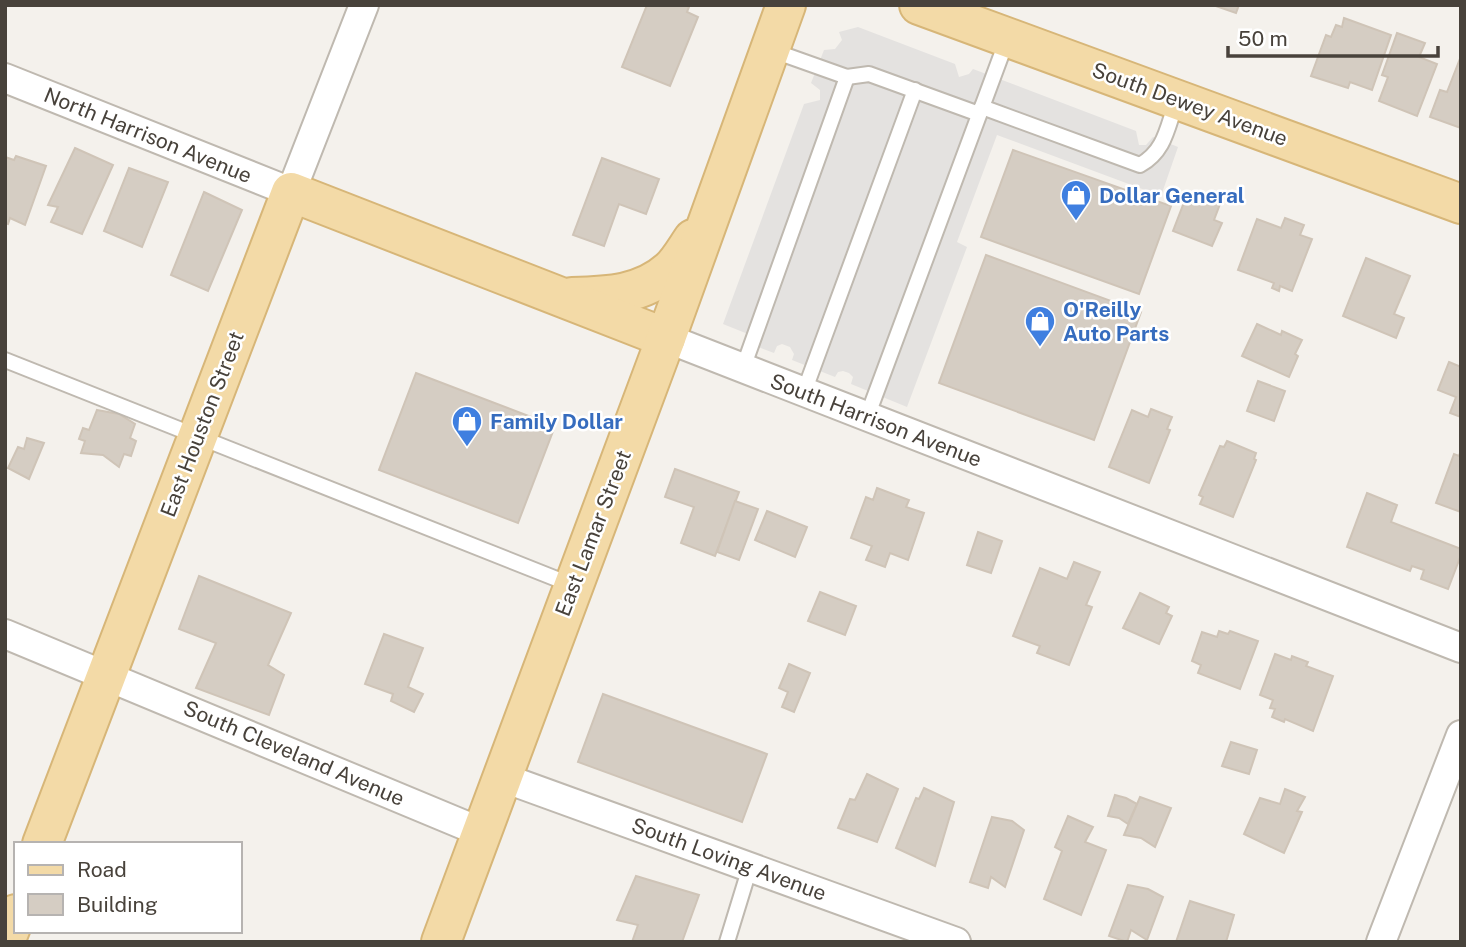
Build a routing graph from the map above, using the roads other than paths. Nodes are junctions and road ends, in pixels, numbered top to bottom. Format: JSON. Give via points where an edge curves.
{"nodes":[{"id":1,"x":364,"y":5,"type":"edge"},
{"id":2,"x":786,"y":5,"type":"edge"},
{"id":3,"x":919,"y":5,"type":"edge"},
{"id":4,"x":1008,"y":37,"type":"junction"},
{"id":5,"x":770,"y":50,"type":"junction"},
{"id":6,"x":847,"y":77,"type":"junction"},
{"id":7,"x":5,"y":78,"type":"edge"},
{"id":8,"x":915,"y":90,"type":"junction"},
{"id":9,"x":1177,"y":100,"type":"junction"},
{"id":10,"x":980,"y":110,"type":"junction"},
{"id":11,"x":291,"y":192,"type":"junction"},
{"id":12,"x":1461,"y":204,"type":"edge"},
{"id":13,"x":711,"y":215,"type":"junction"},
{"id":14,"x":560,"y":297,"type":"junction"},
{"id":15,"x":666,"y":338,"type":"junction"},
{"id":16,"x":5,"y":360,"type":"edge"},
{"id":17,"x":743,"y":368,"type":"junction"},
{"id":18,"x":804,"y":392,"type":"junction"},
{"id":19,"x":867,"y":417,"type":"junction"},
{"id":20,"x":197,"y":436,"type":"junction"},
{"id":21,"x":573,"y":586,"type":"junction"},
{"id":22,"x":5,"y":634,"type":"edge"},
{"id":23,"x":1461,"y":648,"type":"edge"},
{"id":24,"x":106,"y":674,"type":"junction"},
{"id":25,"x":1461,"y":735,"type":"edge"},
{"id":26,"x":502,"y":777,"type":"junction"},
{"id":27,"x":481,"y":832,"type":"junction"},
{"id":28,"x":43,"y":842,"type":"edge"},
{"id":29,"x":750,"y":867,"type":"junction"},
{"id":30,"x":14,"y":919,"type":"edge"},
{"id":31,"x":5,"y":942,"type":"edge"},
{"id":32,"x":441,"y":942,"type":"edge"},
{"id":33,"x":727,"y":942,"type":"edge"},
{"id":34,"x":956,"y":942,"type":"edge"},
{"id":35,"x":1381,"y":942,"type":"edge"}],
"edges":[{"from":1,"to":11,"type":"street","name":"East Houston Street"},
{"from":2,"to":5,"type":"main road","name":"East Lamar Street"},
{"from":3,"to":4,"type":"main road","name":"South Dewey Avenue"},
{"from":4,"to":9,"type":"main road","name":"South Dewey Avenue"},
{"from":4,"to":10,"type":"lane"},
{"from":5,"to":6,"type":"lane"},
{"from":5,"to":13,"type":"main road","name":"East Lamar Street"},
{"from":6,"to":8,"type":"lane","via":[[869,74]]},
{"from":6,"to":17,"type":"lane"},
{"from":7,"to":11,"type":"street","name":"North Harrison Avenue"},
{"from":8,"to":10,"type":"lane"},
{"from":8,"to":18,"type":"lane"},
{"from":9,"to":10,"type":"lane","via":[[1162,144],[1154,157],[1140,165]]},
{"from":9,"to":12,"type":"main road","name":"South Dewey Avenue"},
{"from":10,"to":19,"type":"lane"},
{"from":11,"to":14,"type":"main road","name":"South Harrison Avenue"},
{"from":11,"to":20,"type":"main road","name":"East Houston Street"},
{"from":13,"to":14,"type":"main road","via":[[671,269],[641,289],[608,296]]},
{"from":13,"to":15,"type":"main road","name":"East Lamar Street"},
{"from":14,"to":15,"type":"main road","name":"South Harrison Avenue"},
{"from":15,"to":17,"type":"street","name":"South Harrison Avenue"},
{"from":15,"to":21,"type":"main road","name":"East Lamar Street"},
{"from":16,"to":20,"type":"lane"},
{"from":17,"to":18,"type":"street","name":"South Harrison Avenue"},
{"from":18,"to":19,"type":"street","name":"South Harrison Avenue"},
{"from":19,"to":23,"type":"street","name":"South Harrison Avenue"},
{"from":20,"to":21,"type":"lane"},
{"from":20,"to":24,"type":"main road","name":"East Houston Street"},
{"from":21,"to":26,"type":"main road","name":"East Lamar Street"},
{"from":22,"to":24,"type":"street","name":"South Cleveland Avenue"},
{"from":24,"to":27,"type":"street","name":"South Cleveland Avenue"},
{"from":24,"to":28,"type":"main road","name":"East Houston Street"},
{"from":25,"to":35,"type":"street"},
{"from":26,"to":27,"type":"main road","name":"East Lamar Street"},
{"from":26,"to":29,"type":"street","name":"South Loving Avenue"},
{"from":27,"to":32,"type":"main road","name":"East Lamar Street"},
{"from":29,"to":33,"type":"lane"},
{"from":29,"to":34,"type":"street","name":"South Loving Avenue"},
{"from":30,"to":31,"type":"main road"}]}
